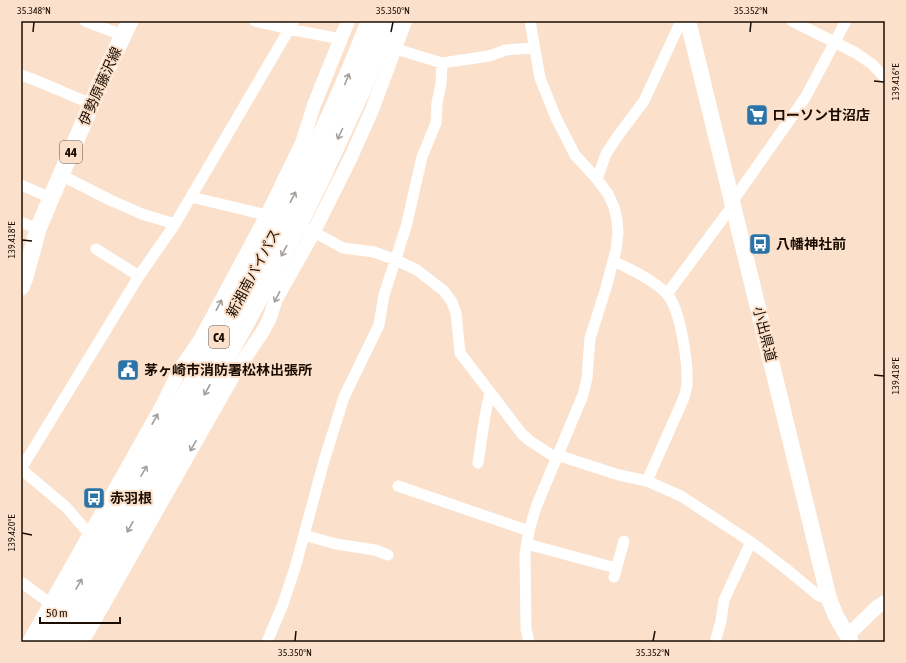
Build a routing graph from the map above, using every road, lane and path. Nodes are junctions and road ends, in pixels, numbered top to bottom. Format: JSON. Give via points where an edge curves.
{"nodes":[{"id":1,"x":85,"y":21,"type":"edge"},
{"id":2,"x":255,"y":21,"type":"edge"},
{"id":3,"x":348,"y":21,"type":"edge"},
{"id":4,"x":371,"y":21,"type":"edge"},
{"id":5,"x":388,"y":21,"type":"edge"},
{"id":6,"x":406,"y":21,"type":"edge"},
{"id":7,"x":530,"y":21,"type":"edge"},
{"id":8,"x":681,"y":21,"type":"edge"},
{"id":9,"x":688,"y":21,"type":"edge"},
{"id":10,"x":792,"y":21,"type":"edge"},
{"id":11,"x":846,"y":21,"type":"edge"},
{"id":12,"x":291,"y":25,"type":"edge"},
{"id":13,"x":126,"y":28,"type":"edge"},
{"id":14,"x":341,"y":39,"type":"junction"},
{"id":15,"x":834,"y":43,"type":"junction"},
{"id":16,"x":534,"y":48,"type":"junction"},
{"id":17,"x":396,"y":49,"type":"junction"},
{"id":18,"x":442,"y":63,"type":"junction"},
{"id":19,"x":21,"y":74,"type":"edge"},
{"id":20,"x":885,"y":78,"type":"edge"},
{"id":21,"x":92,"y":104,"type":"junction"},
{"id":22,"x":61,"y":175,"type":"junction"},
{"id":23,"x":597,"y":179,"type":"junction"},
{"id":24,"x":21,"y":184,"type":"edge"},
{"id":25,"x":191,"y":197,"type":"junction"},
{"id":26,"x":50,"y":198,"type":"junction"},
{"id":27,"x":732,"y":203,"type":"junction"},
{"id":28,"x":268,"y":215,"type":"junction"},
{"id":29,"x":21,"y":222,"type":"edge"},
{"id":30,"x":175,"y":224,"type":"junction"},
{"id":31,"x":38,"y":229,"type":"junction"},
{"id":32,"x":314,"y":232,"type":"junction"},
{"id":33,"x":96,"y":249,"type":"dead end"},
{"id":34,"x":396,"y":260,"type":"junction"},
{"id":35,"x":614,"y":261,"type":"junction"},
{"id":36,"x":139,"y":276,"type":"junction"},
{"id":37,"x":21,"y":287,"type":"edge"},
{"id":38,"x":667,"y":294,"type":"junction"},
{"id":39,"x":490,"y":392,"type":"junction"},
{"id":40,"x":557,"y":456,"type":"junction"},
{"id":41,"x":478,"y":462,"type":"dead end"},
{"id":42,"x":21,"y":469,"type":"edge"},
{"id":43,"x":647,"y":481,"type":"junction"},
{"id":44,"x":398,"y":486,"type":"dead end"},
{"id":45,"x":529,"y":531,"type":"junction"},
{"id":46,"x":304,"y":535,"type":"junction"},
{"id":47,"x":88,"y":538,"type":"junction"},
{"id":48,"x":624,"y":541,"type":"dead end"},
{"id":49,"x":751,"y":542,"type":"junction"},
{"id":50,"x":527,"y":544,"type":"junction"},
{"id":51,"x":388,"y":555,"type":"dead end"},
{"id":52,"x":125,"y":565,"type":"junction"},
{"id":53,"x":21,"y":582,"type":"edge"},
{"id":54,"x":829,"y":599,"type":"junction"},
{"id":55,"x":885,"y":602,"type":"edge"},
{"id":56,"x":51,"y":604,"type":"junction"},
{"id":57,"x":849,"y":639,"type":"edge"},
{"id":58,"x":29,"y":642,"type":"edge"},
{"id":59,"x":46,"y":642,"type":"edge"},
{"id":60,"x":65,"y":642,"type":"edge"},
{"id":61,"x":82,"y":642,"type":"edge"},
{"id":62,"x":267,"y":642,"type":"edge"},
{"id":63,"x":529,"y":642,"type":"edge"},
{"id":64,"x":714,"y":642,"type":"edge"}],
"edges":[{"from":1,"to":13,"type":"street"},
{"from":2,"to":12,"type":"street"},
{"from":3,"to":14,"type":"street"},
{"from":59,"to":4,"type":"highway","name":"新湘南バイパス","number":"C4","one_way":true,"via":[[277,229],[309,165]]},
{"from":5,"to":60,"type":"highway","name":"新湘南バイパス","number":"C4","one_way":true,"via":[[362,87],[295,230]]},
{"from":6,"to":17,"type":"street"},
{"from":7,"to":16,"type":"street"},
{"from":8,"to":23,"type":"street","via":[[644,101],[606,154]]},
{"from":9,"to":27,"type":"main road","name":"小出県道"},
{"from":10,"to":15,"type":"street"},
{"from":11,"to":15,"type":"street"},
{"from":12,"to":14,"type":"street"},
{"from":12,"to":25,"type":"street"},
{"from":13,"to":21,"type":"main road","name":"伊勢原藤沢線","number":"44"},
{"from":14,"to":28,"type":"street","via":[[314,105],[302,143]]},
{"from":15,"to":20,"type":"street","via":[[856,53],[872,64]]},
{"from":15,"to":27,"type":"street","via":[[805,98]]},
{"from":16,"to":18,"type":"street","via":[[506,50],[489,56]]},
{"from":16,"to":23,"type":"street","via":[[540,78],[556,118],[575,155]]},
{"from":17,"to":18,"type":"street"},
{"from":17,"to":32,"type":"street","via":[[354,150]]},
{"from":18,"to":34,"type":"street","via":[[436,123],[422,157]]},
{"from":19,"to":21,"type":"street"},
{"from":21,"to":22,"type":"main road","name":"伊勢原藤沢線","number":"44"},
{"from":22,"to":26,"type":"main road","name":"伊勢原藤沢線","number":"44"},
{"from":22,"to":30,"type":"street","via":[[136,212]]},
{"from":23,"to":35,"type":"street","via":[[608,194],[617,220],[618,234]]},
{"from":24,"to":26,"type":"street"},
{"from":25,"to":28,"type":"street"},
{"from":25,"to":30,"type":"street"},
{"from":26,"to":31,"type":"main road","name":"伊勢原藤沢線","number":"44"},
{"from":27,"to":38,"type":"street"},
{"from":27,"to":54,"type":"main road","name":"小出県道"},
{"from":28,"to":32,"type":"street"},
{"from":47,"to":28,"type":"street","one_way":true,"via":[[162,406],[180,368],[200,340]]},
{"from":29,"to":31,"type":"street"},
{"from":30,"to":36,"type":"street"},
{"from":31,"to":37,"type":"main road","name":"伊勢原藤沢線","number":"44"},
{"from":32,"to":34,"type":"street","via":[[343,248],[374,252]]},
{"from":32,"to":52,"type":"street","one_way":true,"via":[[276,299],[263,331],[233,376]]},
{"from":33,"to":36,"type":"street"},
{"from":34,"to":39,"type":"street","via":[[417,270],[444,291],[452,302],[456,313],[460,354]]},
{"from":34,"to":46,"type":"street","via":[[384,295],[377,330],[344,397]]},
{"from":35,"to":38,"type":"street","via":[[638,273]]},
{"from":35,"to":40,"type":"street","via":[[590,338],[583,396]]},
{"from":36,"to":42,"type":"street"},
{"from":38,"to":43,"type":"street","via":[[679,322],[687,386],[684,400]]},
{"from":39,"to":40,"type":"street","via":[[522,434]]},
{"from":39,"to":41,"type":"street"},
{"from":40,"to":43,"type":"street"},
{"from":40,"to":45,"type":"street"},
{"from":42,"to":47,"type":"street","via":[[63,504]]},
{"from":43,"to":49,"type":"street","via":[[681,496]]},
{"from":44,"to":45,"type":"street"},
{"from":45,"to":50,"type":"street"},
{"from":46,"to":51,"type":"street"},
{"from":46,"to":62,"type":"street","via":[[283,604]]},
{"from":47,"to":52,"type":"street"},
{"from":47,"to":56,"type":"street"},
{"from":48,"to":50,"type":"street","via":[[615,572]]},
{"from":49,"to":54,"type":"street","via":[[819,596]]},
{"from":49,"to":64,"type":"street","via":[[724,600]]},
{"from":50,"to":63,"type":"street","via":[[526,629]]},
{"from":52,"to":61,"type":"street"},
{"from":53,"to":56,"type":"street"},
{"from":54,"to":57,"type":"main road","name":"小出県道"},
{"from":55,"to":57,"type":"street","via":[[877,607]]},
{"from":56,"to":58,"type":"street"}]}
